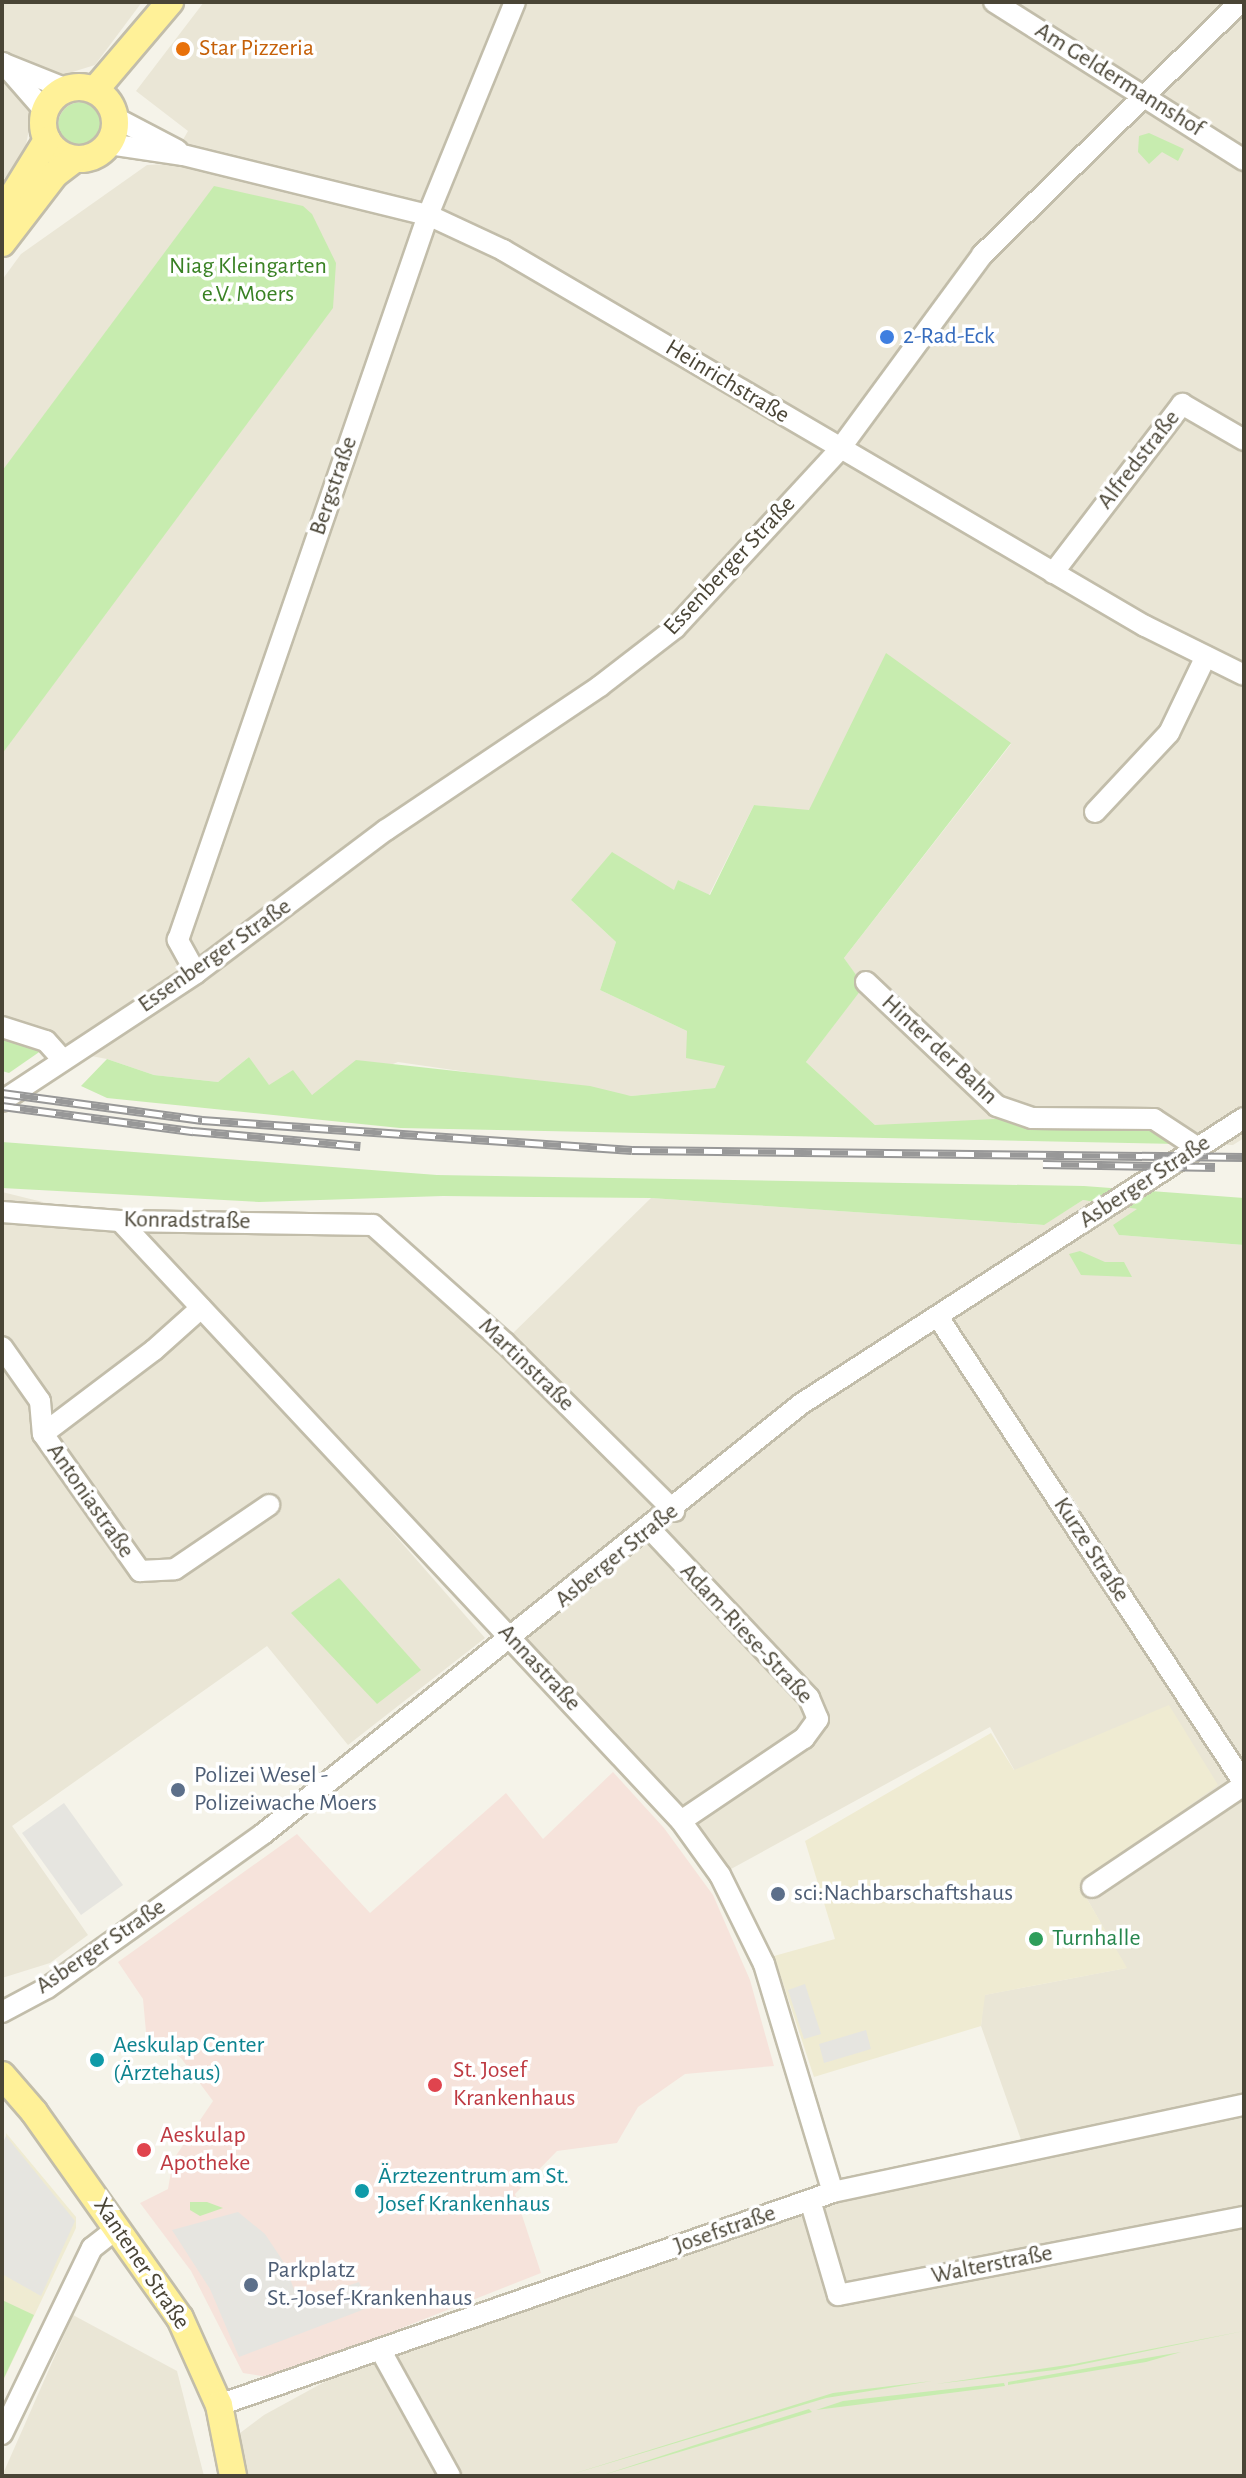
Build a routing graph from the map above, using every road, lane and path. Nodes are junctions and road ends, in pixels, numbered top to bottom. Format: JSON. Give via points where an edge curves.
{"nodes":[{"id":1,"x":170,"y":2,"type":"edge"},
{"id":2,"x":515,"y":2,"type":"edge"},
{"id":3,"x":994,"y":2,"type":"edge"},
{"id":4,"x":1240,"y":2,"type":"edge"},
{"id":5,"x":2,"y":63,"type":"edge"},
{"id":6,"x":67,"y":89,"type":"junction"},
{"id":7,"x":1146,"y":98,"type":"junction"},
{"id":8,"x":108,"y":105,"type":"junction"},
{"id":9,"x":45,"y":111,"type":"junction"},
{"id":10,"x":47,"y":140,"type":"junction"},
{"id":11,"x":109,"y":144,"type":"junction"},
{"id":12,"x":183,"y":155,"type":"junction"},
{"id":13,"x":75,"y":159,"type":"junction"},
{"id":14,"x":1244,"y":160,"type":"edge"},
{"id":15,"x":2,"y":213,"type":"edge"},
{"id":16,"x":428,"y":215,"type":"junction"},
{"id":17,"x":2,"y":243,"type":"edge"},
{"id":18,"x":1244,"y":440,"type":"edge"},
{"id":19,"x":839,"y":450,"type":"junction"},
{"id":20,"x":1053,"y":573,"type":"junction"},
{"id":21,"x":1206,"y":656,"type":"junction"},
{"id":22,"x":1244,"y":675,"type":"edge"},
{"id":23,"x":1095,"y":812,"type":"dead end"},
{"id":24,"x":196,"y":973,"type":"junction"},
{"id":25,"x":866,"y":982,"type":"dead end"},
{"id":26,"x":2,"y":1027,"type":"edge"},
{"id":27,"x":63,"y":1060,"type":"junction"},
{"id":28,"x":2,"y":1101,"type":"edge"},
{"id":29,"x":1244,"y":1118,"type":"edge"},
{"id":30,"x":1198,"y":1148,"type":"junction"},
{"id":31,"x":2,"y":1212,"type":"edge"},
{"id":32,"x":120,"y":1221,"type":"junction"},
{"id":33,"x":373,"y":1225,"type":"joint"},
{"id":34,"x":201,"y":1308,"type":"junction"},
{"id":35,"x":938,"y":1317,"type":"junction"},
{"id":36,"x":2,"y":1347,"type":"edge"},
{"id":37,"x":43,"y":1434,"type":"junction"},
{"id":38,"x":269,"y":1505,"type":"dead end"},
{"id":39,"x":674,"y":1511,"type":"junction"},
{"id":40,"x":650,"y":1529,"type":"junction"},
{"id":41,"x":513,"y":1640,"type":"junction"},
{"id":42,"x":1244,"y":1784,"type":"edge"},
{"id":43,"x":681,"y":1821,"type":"junction"},
{"id":44,"x":1092,"y":1887,"type":"dead end"},
{"id":45,"x":2,"y":2012,"type":"edge"},
{"id":46,"x":2,"y":2075,"type":"edge"},
{"id":47,"x":1244,"y":2105,"type":"edge"},
{"id":48,"x":833,"y":2192,"type":"junction"},
{"id":49,"x":810,"y":2200,"type":"junction"},
{"id":50,"x":1244,"y":2217,"type":"edge"},
{"id":51,"x":118,"y":2228,"type":"junction"},
{"id":52,"x":381,"y":2351,"type":"junction"},
{"id":53,"x":219,"y":2405,"type":"junction"},
{"id":54,"x":2,"y":2434,"type":"edge"},
{"id":55,"x":233,"y":2476,"type":"edge"},
{"id":56,"x":450,"y":2476,"type":"edge"}],
"edges":[{"from":1,"to":8,"type":"main road","via":[[143,39]]},
{"from":2,"to":16,"type":"street","name":"Bergstraße"},
{"from":3,"to":7,"type":"street","name":"Am Geldermannshof"},
{"from":4,"to":7,"type":"street","name":"Essenberger Straße"},
{"from":5,"to":6,"type":"street"},
{"from":5,"to":9,"type":"street"},
{"from":6,"to":8,"type":"main road"},
{"from":6,"to":9,"type":"main road"},
{"from":7,"to":14,"type":"street","name":"Am Geldermannshof"},
{"from":7,"to":19,"type":"street","name":"Essenberger Straße","via":[[982,255]]},
{"from":8,"to":11,"type":"main road"},
{"from":8,"to":12,"type":"street","name":"Heinrichstraße"},
{"from":9,"to":10,"type":"main road"},
{"from":10,"to":13,"type":"main road","via":[[56,151]]},
{"from":10,"to":15,"type":"main road"},
{"from":11,"to":12,"type":"street","name":"Heinrichstraße"},
{"from":11,"to":13,"type":"main road","via":[[94,156]]},
{"from":12,"to":16,"type":"street","name":"Heinrichstraße"},
{"from":13,"to":17,"type":"main road","via":[[55,174]]},
{"from":16,"to":19,"type":"street","name":"Heinrichstraße","via":[[591,298]]},
{"from":16,"to":24,"type":"street","name":"Bergstraße","via":[[178,940]]},
{"from":18,"to":20,"type":"street","name":"Alfredstraße","via":[[1182,404]]},
{"from":19,"to":20,"type":"street","name":"Heinrichstraße"},
{"from":19,"to":24,"type":"street","name":"Essenberger Straße","via":[[675,628],[600,686],[386,830]]},
{"from":20,"to":21,"type":"street","name":"Heinrichstraße"},
{"from":21,"to":22,"type":"street","name":"Heinrichstraße"},
{"from":21,"to":23,"type":"street","via":[[1169,733]]},
{"from":24,"to":27,"type":"street","name":"Essenberger Straße"},
{"from":25,"to":30,"type":"street","name":"Hinter der Bahn","via":[[997,1106],[1032,1118],[1154,1119]]},
{"from":26,"to":27,"type":"street","via":[[46,1041]]},
{"from":27,"to":28,"type":"street","name":"Essenberger Straße"},
{"from":29,"to":30,"type":"street","name":"Asberger Straße"},
{"from":30,"to":35,"type":"street","name":"Asberger Straße"},
{"from":31,"to":32,"type":"street","name":"Konradstraße"},
{"from":32,"to":33,"type":"street","name":"Konradstraße"},
{"from":32,"to":34,"type":"street","name":"Annastraße"},
{"from":33,"to":39,"type":"street","name":"Martinstraße","via":[[504,1342]]},
{"from":34,"to":37,"type":"street","name":"Antoniastraße"},
{"from":34,"to":41,"type":"street","name":"Annastraße"},
{"from":35,"to":39,"type":"street","name":"Asberger Straße","via":[[801,1404]]},
{"from":35,"to":42,"type":"street","name":"Kurze Straße"},
{"from":36,"to":37,"type":"street","via":[[40,1401]]},
{"from":37,"to":38,"type":"street","name":"Antoniastraße","via":[[140,1571],[175,1569]]},
{"from":39,"to":40,"type":"street","name":"Asberger Straße"},
{"from":40,"to":41,"type":"street","name":"Asberger Straße"},
{"from":40,"to":43,"type":"street","name":"Adam-Riese-Straße","via":[[809,1698],[818,1719],[804,1738]]},
{"from":41,"to":43,"type":"street","name":"Annastraße"},
{"from":41,"to":45,"type":"street","name":"Asberger Straße","via":[[263,1834],[47,1988]]},
{"from":42,"to":44,"type":"street","name":"Kurze Straße"},
{"from":43,"to":48,"type":"street","name":"Annastraße","via":[[720,1875],[764,1964]]},
{"from":46,"to":51,"type":"main road","name":"Xantener Straße"},
{"from":47,"to":48,"type":"street","name":"Josefstraße"},
{"from":48,"to":49,"type":"street","name":"Josefstraße"},
{"from":49,"to":50,"type":"street","name":"Walterstraße","via":[[838,2295]]},
{"from":49,"to":52,"type":"street","name":"Josefstraße"},
{"from":51,"to":53,"type":"main road","name":"Xantener Straße","via":[[180,2318]]},
{"from":51,"to":54,"type":"street","via":[[92,2248]]},
{"from":52,"to":53,"type":"street","name":"Josefstraße"},
{"from":52,"to":56,"type":"street"},
{"from":53,"to":55,"type":"main road","name":"Xantener Straße"}]}
